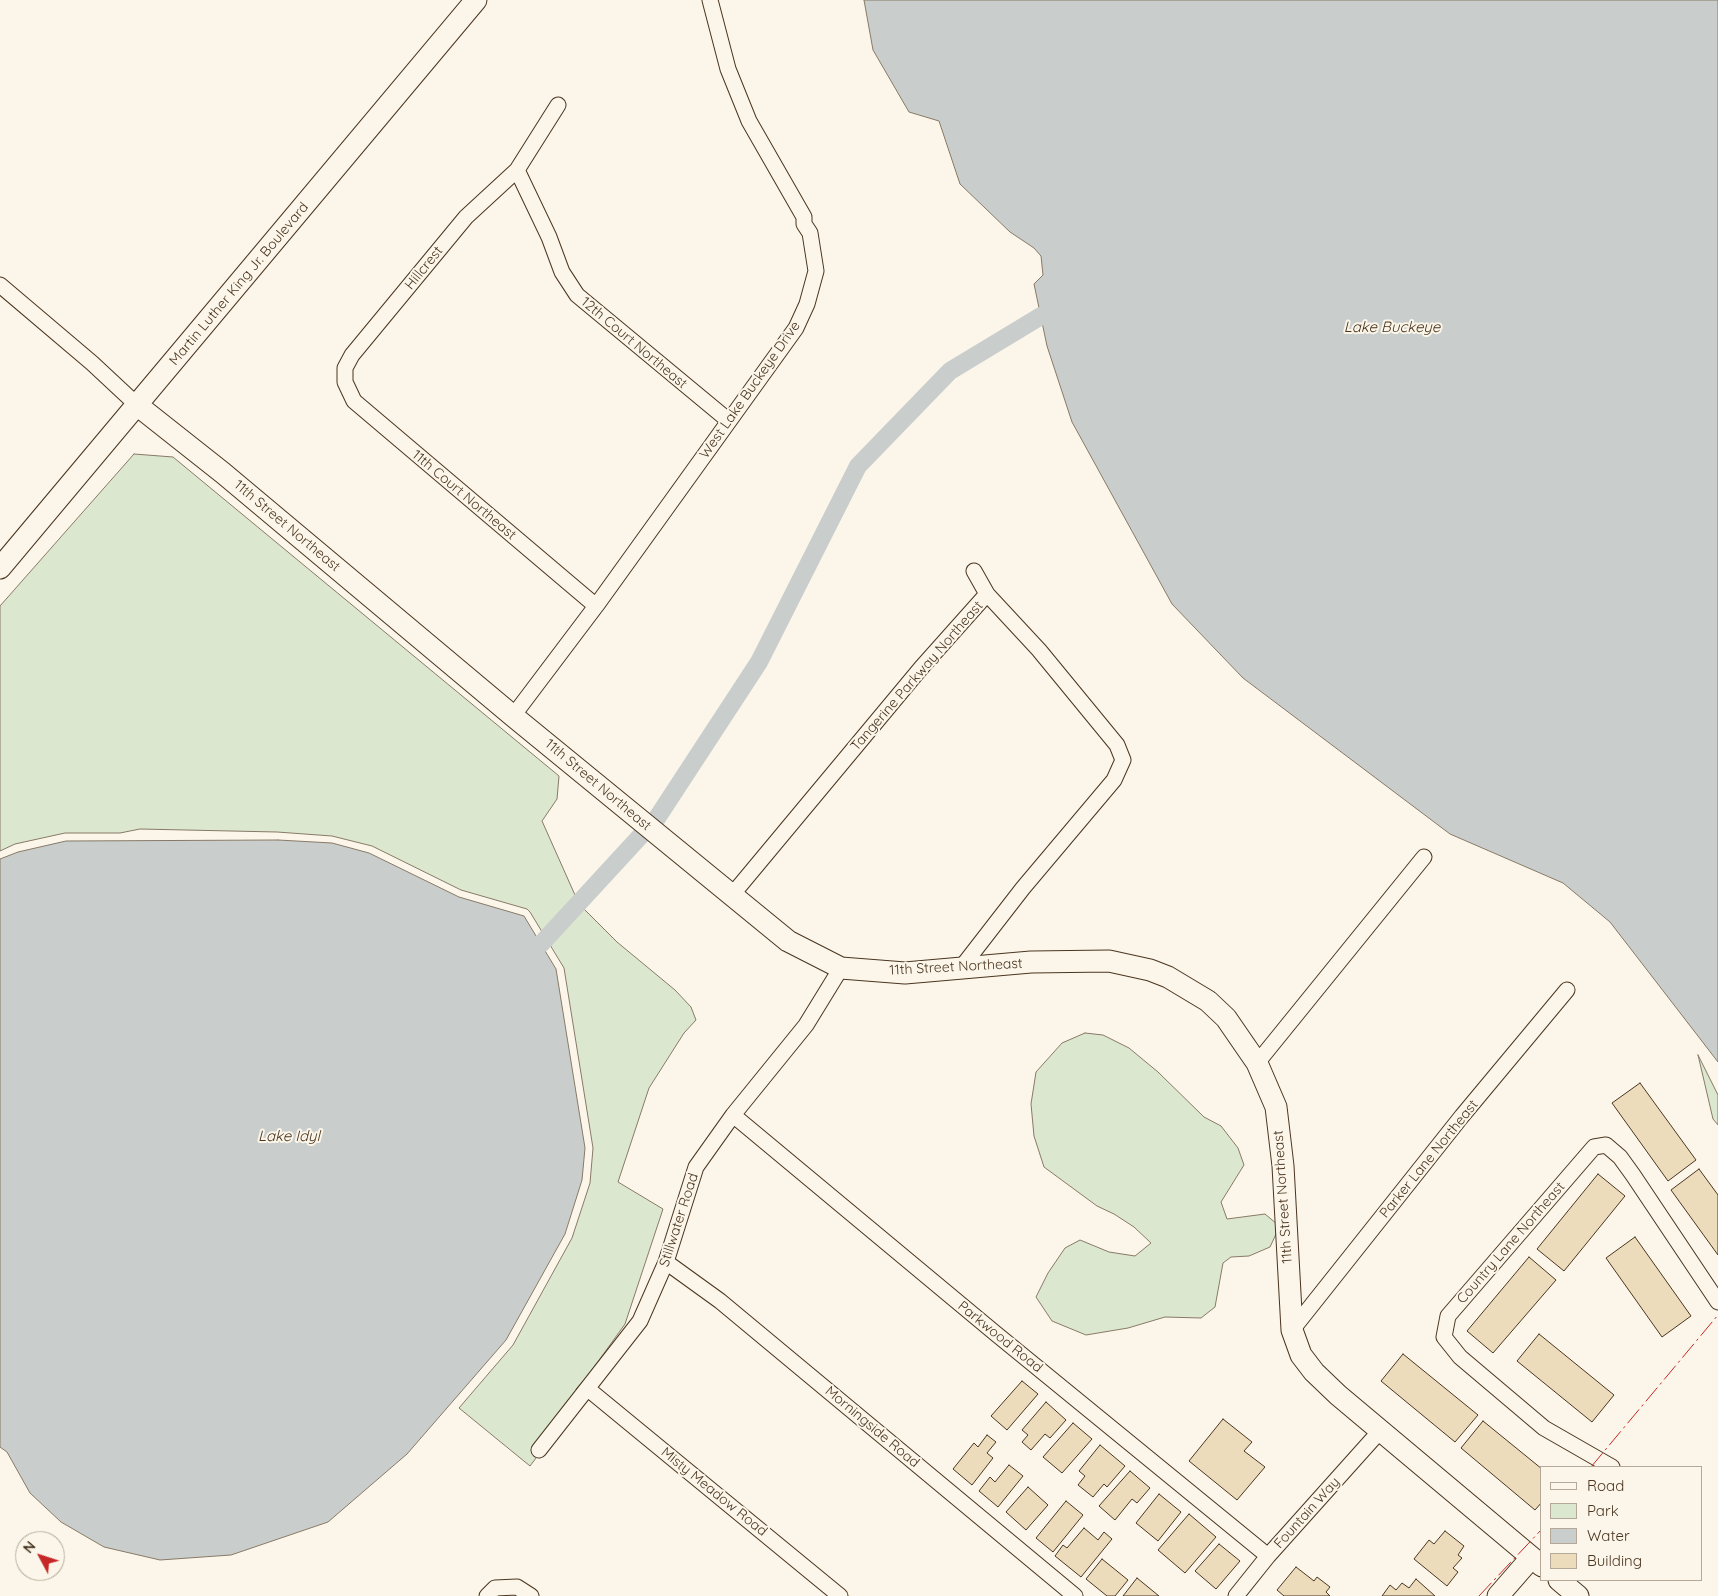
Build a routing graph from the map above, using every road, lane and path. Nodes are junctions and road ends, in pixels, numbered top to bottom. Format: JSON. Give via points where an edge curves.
{"nodes":[{"id":1,"x":476,"y":0,"type":"edge"},
{"id":2,"x":710,"y":0,"type":"edge"},
{"id":3,"x":558,"y":105,"type":"dead end"},
{"id":4,"x":517,"y":170,"type":"junction"},
{"id":5,"x":0,"y":285,"type":"edge"},
{"id":6,"x":345,"y":376,"type":"joint"},
{"id":7,"x":137,"y":405,"type":"junction"},
{"id":8,"x":729,"y":421,"type":"junction"},
{"id":9,"x":0,"y":568,"type":"edge"},
{"id":10,"x":974,"y":571,"type":"dead end"},
{"id":11,"x":987,"y":594,"type":"junction"},
{"id":12,"x":596,"y":606,"type":"junction"},
{"id":13,"x":513,"y":716,"type":"junction"},
{"id":14,"x":1424,"y":856,"type":"dead end"},
{"id":15,"x":732,"y":895,"type":"junction"},
{"id":16,"x":841,"y":968,"type":"junction"},
{"id":17,"x":961,"y":968,"type":"junction"},
{"id":18,"x":1567,"y":990,"type":"dead end"},
{"id":19,"x":1257,"y":1063,"type":"junction"},
{"id":20,"x":733,"y":1115,"type":"junction"},
{"id":21,"x":666,"y":1262,"type":"junction"},
{"id":22,"x":1718,"y":1302,"type":"edge"},
{"id":23,"x":1292,"y":1330,"type":"junction"},
{"id":24,"x":588,"y":1389,"type":"junction"},
{"id":25,"x":1380,"y":1431,"type":"junction"},
{"id":26,"x":538,"y":1450,"type":"dead end"},
{"id":27,"x":1610,"y":1466,"type":"edge"},
{"id":28,"x":1268,"y":1556,"type":"junction"},
{"id":29,"x":1538,"y":1557,"type":"edge"},
{"id":30,"x":1560,"y":1581,"type":"edge"},
{"id":31,"x":487,"y":1596,"type":"edge"},
{"id":32,"x":531,"y":1596,"type":"edge"},
{"id":33,"x":840,"y":1596,"type":"edge"},
{"id":34,"x":1075,"y":1596,"type":"edge"},
{"id":35,"x":1236,"y":1596,"type":"edge"},
{"id":36,"x":1498,"y":1596,"type":"edge"},
{"id":37,"x":1578,"y":1596,"type":"edge"}],
"edges":[{"from":1,"to":7,"type":"street","name":"Martin Luther King Jr. Boulevard"},
{"from":2,"to":8,"type":"street","name":"West Lake Buckeye Drive","via":[[728,69],[749,121],[804,217],[816,271],[796,328]]},
{"from":3,"to":4,"type":"street","name":"Hillcrest"},
{"from":4,"to":6,"type":"street","name":"Hillcrest","via":[[466,217],[352,355],[345,368]]},
{"from":4,"to":8,"type":"street","name":"12th Court Northeast","via":[[562,272],[577,295]]},
{"from":5,"to":7,"type":"street","name":"11th Street Northeast"},
{"from":6,"to":12,"type":"street","name":"11th Court Northeast","via":[[346,388],[354,401]]},
{"from":7,"to":9,"type":"street","name":"Martin Luther King Jr. Boulevard"},
{"from":7,"to":13,"type":"street","name":"11th Street Northeast","via":[[223,472]]},
{"from":8,"to":12,"type":"street","name":"West Lake Buckeye Drive"},
{"from":10,"to":11,"type":"street"},
{"from":11,"to":15,"type":"street","name":"Tangerine Parkway Northeast","via":[[921,668]]},
{"from":11,"to":17,"type":"street","name":"Tangerine Parkway Northeast","via":[[1095,717],[1117,745],[1123,760],[1114,780]]},
{"from":12,"to":13,"type":"street","name":"West Lake Buckeye Drive"},
{"from":13,"to":15,"type":"street","name":"11th Street Northeast"},
{"from":14,"to":19,"type":"street"},
{"from":15,"to":16,"type":"street","name":"11th Street Northeast","via":[[788,941]]},
{"from":16,"to":17,"type":"street","name":"11th Street Northeast","via":[[905,973]]},
{"from":16,"to":20,"type":"street","name":"Stillwater Road","via":[[806,1024]]},
{"from":17,"to":19,"type":"street","name":"11th Street Northeast","via":[[1093,960],[1150,970],[1208,1000],[1226,1018]]},
{"from":18,"to":23,"type":"street","name":"Parker Lane Northeast"},
{"from":19,"to":23,"type":"street","name":"11th Street Northeast","via":[[1276,1107],[1283,1166]]},
{"from":20,"to":21,"type":"street","name":"Stillwater Road","via":[[696,1167]]},
{"from":20,"to":28,"type":"street","name":"Parkwood Road"},
{"from":21,"to":24,"type":"street","name":"Stillwater Road","via":[[640,1321]]},
{"from":21,"to":34,"type":"street","name":"Morningside Road","via":[[720,1301]]},
{"from":22,"to":27,"type":"street","name":"Country Lane Northeast","via":[[1633,1175],[1606,1145],[1594,1147],[1448,1316],[1444,1337],[1460,1357],[1544,1428]]},
{"from":23,"to":25,"type":"street","name":"11th Street Northeast","via":[[1301,1355],[1314,1372]]},
{"from":24,"to":26,"type":"street","name":"Stillwater Road"},
{"from":24,"to":33,"type":"street","name":"Misty Meadow Road"},
{"from":25,"to":28,"type":"street","name":"Fountain Way"},
{"from":25,"to":29,"type":"street","name":"11th Street Northeast"},
{"from":28,"to":35,"type":"street","name":"Fountain Way"},
{"from":29,"to":36,"type":"street"},
{"from":30,"to":37,"type":"street"},
{"from":31,"to":32,"type":"street","via":[[496,1588],[517,1587]]}]}
